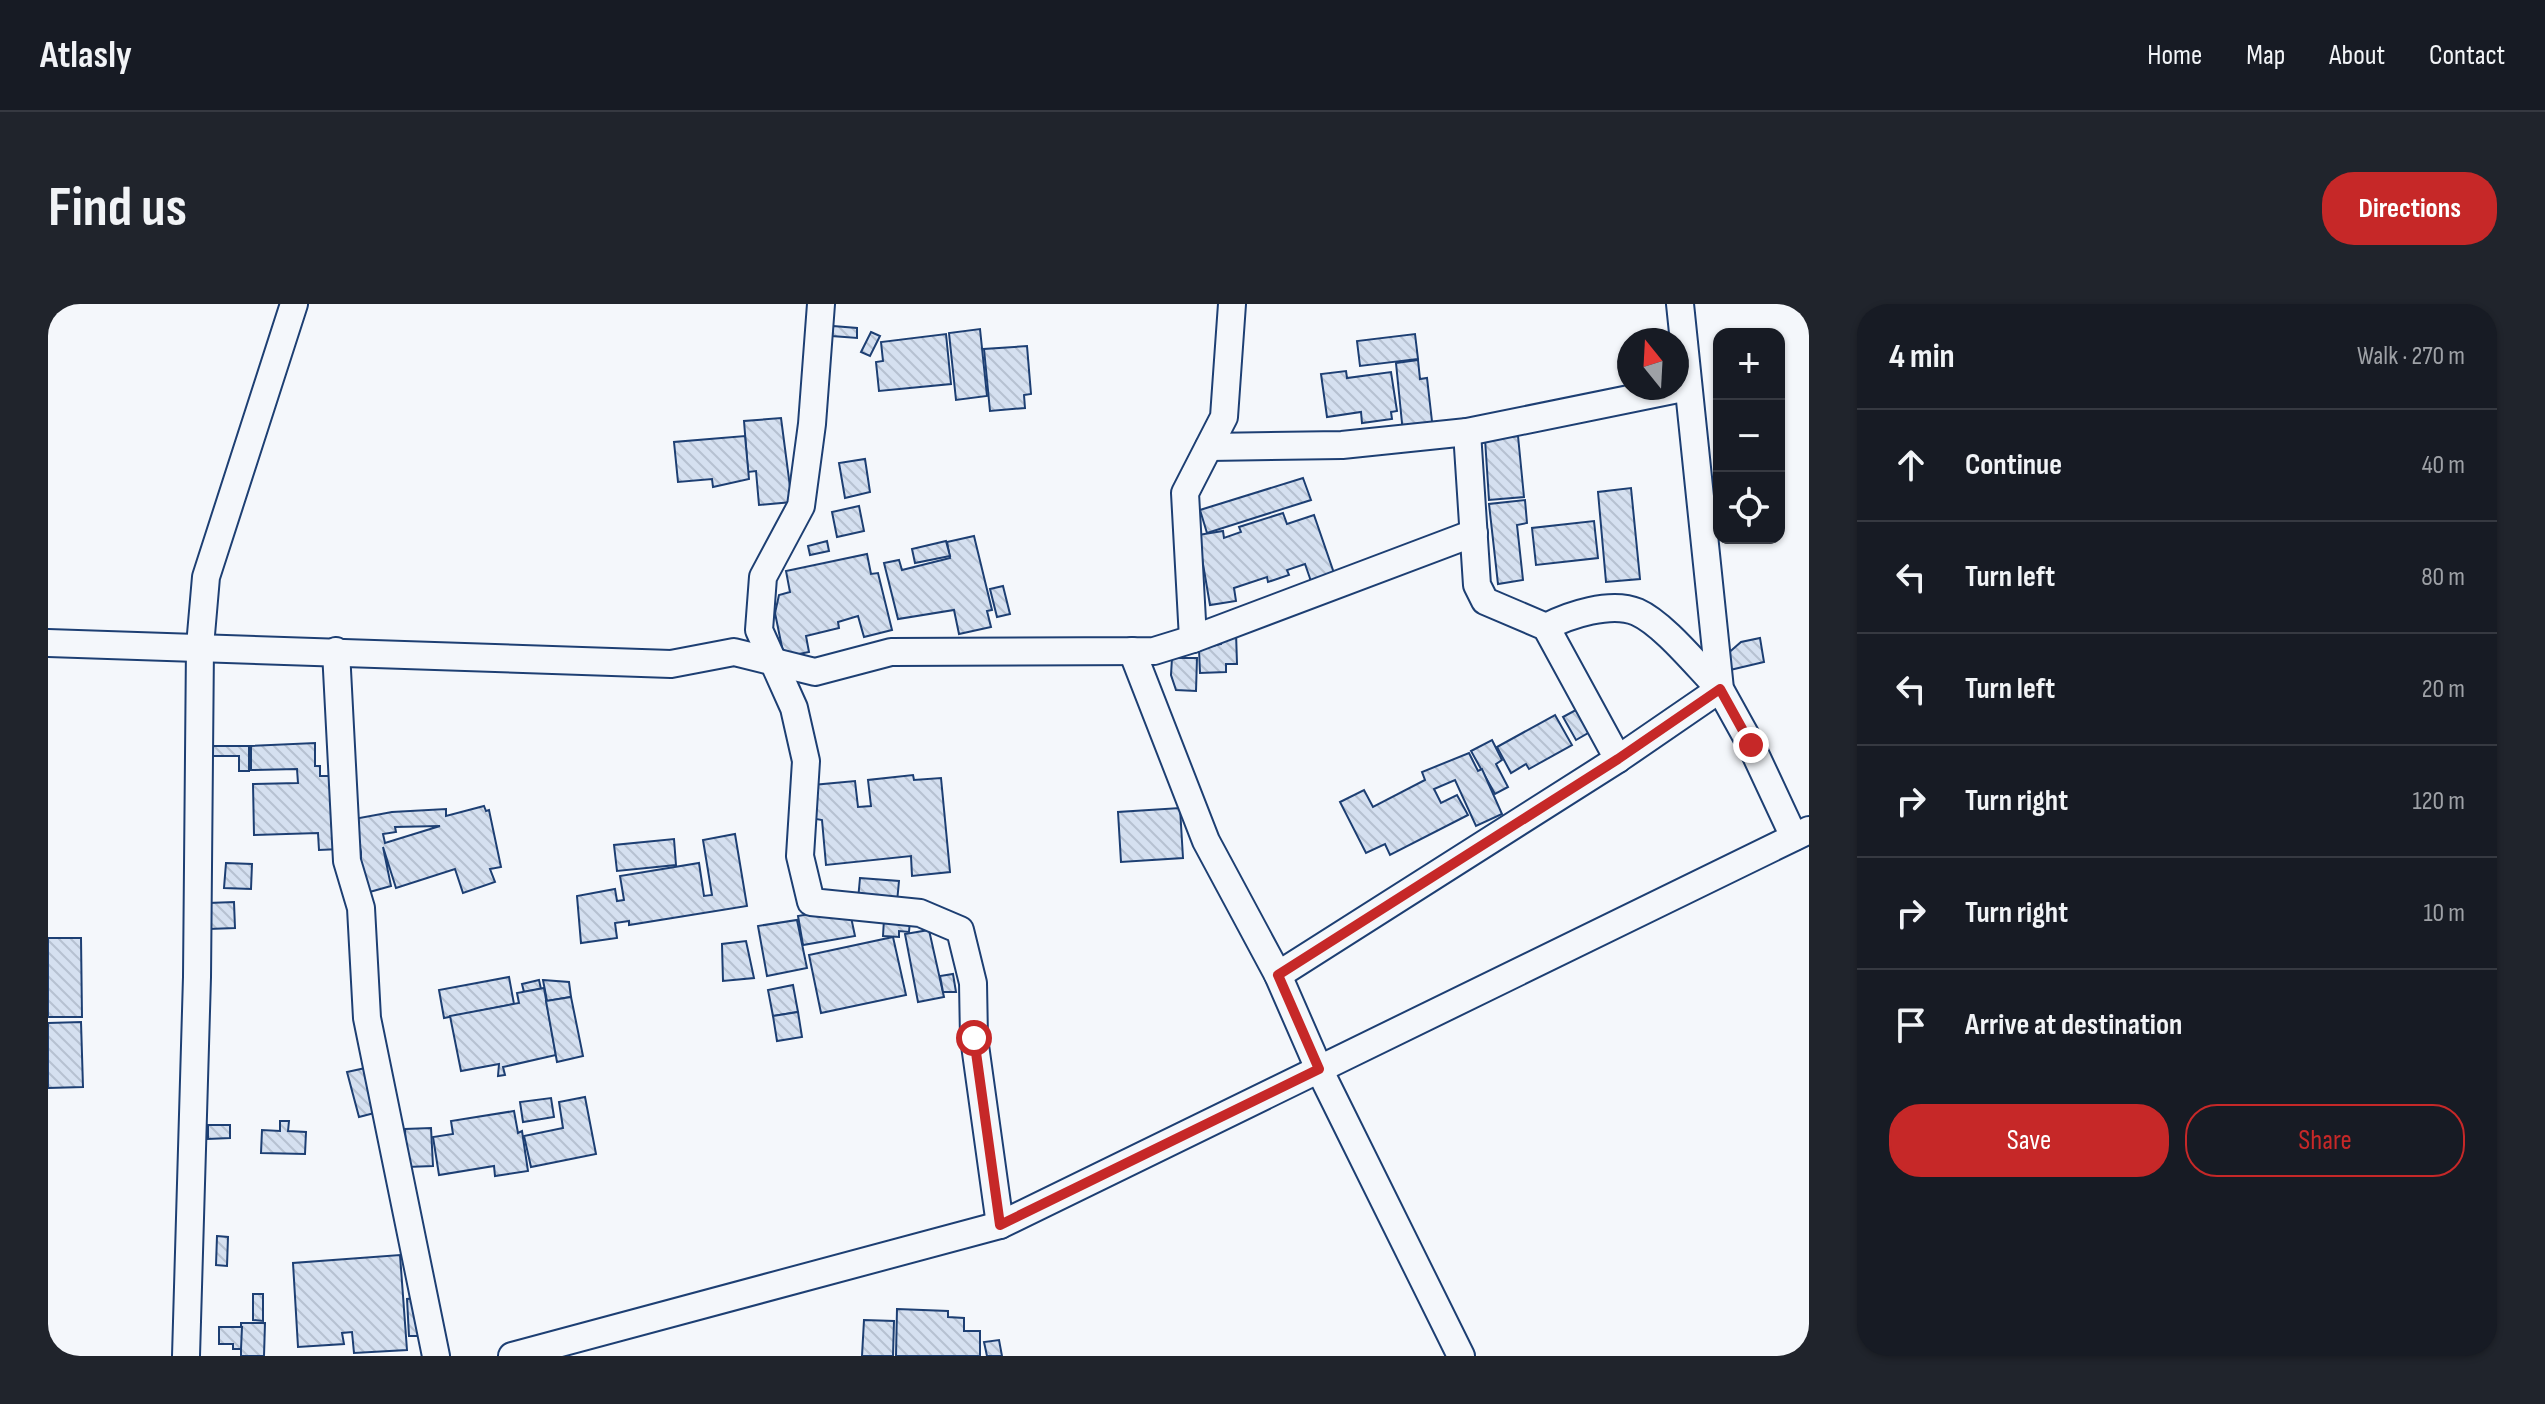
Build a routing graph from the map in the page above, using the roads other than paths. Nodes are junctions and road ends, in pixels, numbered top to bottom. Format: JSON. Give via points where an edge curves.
{"nodes":[{"id":1,"x":294,"y":304,"type":"edge"},
{"id":2,"x":821,"y":304,"type":"edge"},
{"id":3,"x":1232,"y":304,"type":"edge"},
{"id":4,"x":1680,"y":304,"type":"edge"},
{"id":5,"x":1682,"y":328,"type":"edge"},
{"id":6,"x":1689,"y":396,"type":"edge"},
{"id":7,"x":1624,"y":400,"type":"edge"},
{"id":8,"x":1467,"y":432,"type":"junction"},
{"id":9,"x":1209,"y":447,"type":"junction"},
{"id":10,"x":1474,"y":533,"type":"junction"},
{"id":11,"x":1546,"y":627,"type":"junction"},
{"id":12,"x":1193,"y":639,"type":"junction"},
{"id":13,"x":48,"y":643,"type":"edge"},
{"id":14,"x":200,"y":646,"type":"junction"},
{"id":15,"x":336,"y":651,"type":"junction"},
{"id":16,"x":1132,"y":651,"type":"junction"},
{"id":17,"x":774,"y":663,"type":"junction"},
{"id":18,"x":1720,"y":689,"type":"junction"},
{"id":19,"x":1618,"y":759,"type":"junction"},
{"id":20,"x":1802,"y":834,"type":"edge"},
{"id":21,"x":1278,"y":975,"type":"junction"},
{"id":22,"x":1319,"y":1069,"type":"junction"},
{"id":23,"x":1000,"y":1225,"type":"junction"},
{"id":24,"x":186,"y":1356,"type":"edge"},
{"id":25,"x":436,"y":1356,"type":"edge"},
{"id":26,"x":512,"y":1356,"type":"edge"},
{"id":27,"x":1461,"y":1356,"type":"edge"}],
"edges":[{"from":1,"to":14,"type":"street","via":[[206,577]]},
{"from":2,"to":17,"type":"street","via":[[801,506],[763,577],[759,630]]},
{"from":3,"to":9,"type":"street","via":[[1224,417]]},
{"from":4,"to":5,"type":"street"},
{"from":6,"to":18,"type":"street"},
{"from":7,"to":8,"type":"street"},
{"from":8,"to":9,"type":"street","via":[[1342,445]]},
{"from":8,"to":10,"type":"street"},
{"from":9,"to":12,"type":"street","via":[[1185,493]]},
{"from":10,"to":11,"type":"street","via":[[1477,585],[1485,601]]},
{"from":10,"to":12,"type":"street"},
{"from":11,"to":18,"type":"street","via":[[1578,611],[1635,611]]},
{"from":11,"to":19,"type":"street"},
{"from":12,"to":16,"type":"street","via":[[1154,651]]},
{"from":13,"to":14,"type":"street"},
{"from":14,"to":15,"type":"street"},
{"from":14,"to":24,"type":"street"},
{"from":15,"to":17,"type":"street","via":[[671,664],[734,652]]},
{"from":15,"to":25,"type":"street","via":[[347,861],[361,908],[367,1018]]},
{"from":16,"to":17,"type":"street","via":[[891,652],[815,672]]},
{"from":16,"to":21,"type":"street","via":[[1206,841]]},
{"from":17,"to":23,"type":"street","via":[[794,708],[806,761],[800,856],[811,902],[920,913],[960,930],[973,983],[974,1038]]},
{"from":18,"to":19,"type":"street"},
{"from":18,"to":20,"type":"street"},
{"from":19,"to":21,"type":"street"},
{"from":20,"to":22,"type":"street"},
{"from":21,"to":22,"type":"street"},
{"from":22,"to":23,"type":"street"},
{"from":22,"to":27,"type":"street"},
{"from":23,"to":26,"type":"street"}]}
